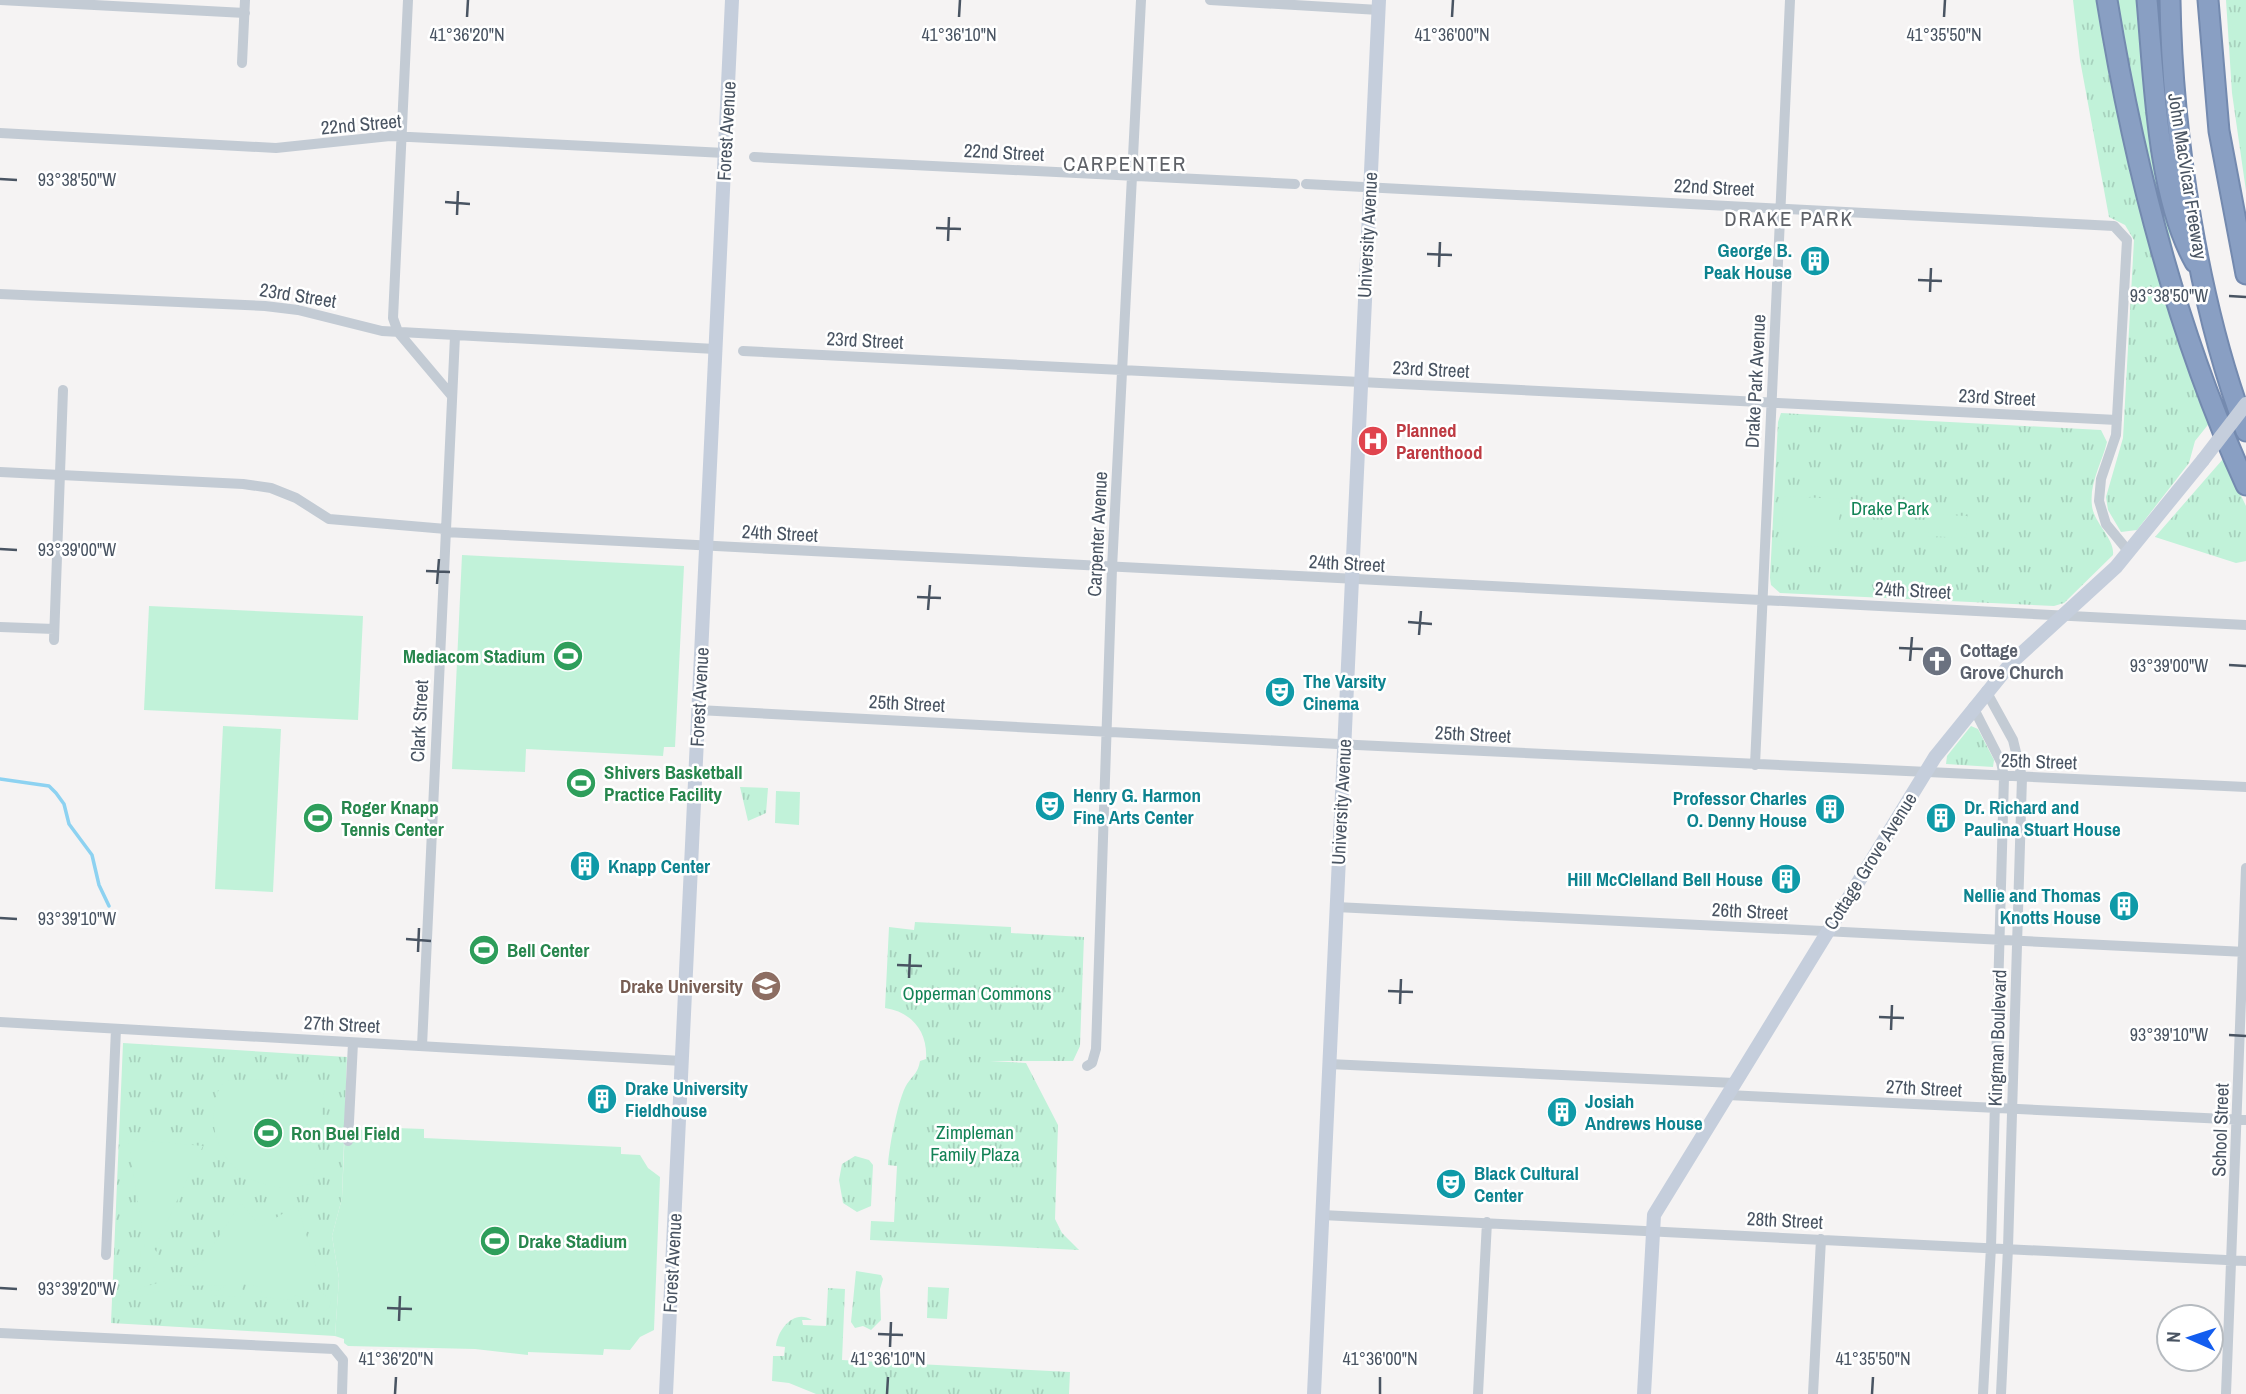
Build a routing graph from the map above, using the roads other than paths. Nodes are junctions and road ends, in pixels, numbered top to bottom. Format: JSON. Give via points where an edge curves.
{"nodes":[{"id":1,"x":0,"y":0,"type":"edge"},
{"id":2,"x":245,"y":0,"type":"edge"},
{"id":3,"x":408,"y":0,"type":"edge"},
{"id":4,"x":732,"y":0,"type":"edge"},
{"id":5,"x":1141,"y":0,"type":"edge"},
{"id":6,"x":1210,"y":0,"type":"edge"},
{"id":7,"x":1790,"y":0,"type":"edge"},
{"id":8,"x":2107,"y":0,"type":"edge"},
{"id":9,"x":2147,"y":0,"type":"edge"},
{"id":10,"x":2170,"y":0,"type":"edge"},
{"id":11,"x":2208,"y":0,"type":"edge"},
{"id":12,"x":1379,"y":5,"type":"edge"},
{"id":13,"x":245,"y":13,"type":"junction"},
{"id":14,"x":242,"y":63,"type":"dead end"},
{"id":15,"x":0,"y":133,"type":"edge"},
{"id":16,"x":401,"y":136,"type":"junction"},
{"id":17,"x":725,"y":152,"type":"junction"},
{"id":18,"x":754,"y":157,"type":"dead end"},
{"id":19,"x":1132,"y":176,"type":"junction"},
{"id":20,"x":1370,"y":188,"type":"junction"},
{"id":21,"x":1781,"y":208,"type":"junction"},
{"id":22,"x":2246,"y":274,"type":"edge"},
{"id":23,"x":2204,"y":276,"type":"junction"},
{"id":24,"x":0,"y":294,"type":"edge"},
{"id":25,"x":398,"y":332,"type":"junction"},
{"id":26,"x":454,"y":336,"type":"junction"},
{"id":27,"x":715,"y":349,"type":"junction"},
{"id":28,"x":743,"y":351,"type":"dead end"},
{"id":29,"x":1122,"y":371,"type":"junction"},
{"id":30,"x":1361,"y":383,"type":"junction"},
{"id":31,"x":63,"y":390,"type":"dead end"},
{"id":32,"x":452,"y":396,"type":"junction"},
{"id":33,"x":1771,"y":404,"type":"junction"},
{"id":34,"x":2246,"y":404,"type":"edge"},
{"id":35,"x":2117,"y":420,"type":"junction"},
{"id":36,"x":2246,"y":431,"type":"edge"},
{"id":37,"x":0,"y":472,"type":"edge"},
{"id":38,"x":60,"y":475,"type":"junction"},
{"id":39,"x":2246,"y":485,"type":"edge"},
{"id":40,"x":446,"y":531,"type":"junction"},
{"id":41,"x":706,"y":546,"type":"junction"},
{"id":42,"x":2129,"y":552,"type":"junction"},
{"id":43,"x":1112,"y":568,"type":"junction"},
{"id":44,"x":1352,"y":581,"type":"junction"},
{"id":45,"x":1762,"y":601,"type":"junction"},
{"id":46,"x":2063,"y":615,"type":"junction"},
{"id":47,"x":2246,"y":625,"type":"edge"},
{"id":48,"x":0,"y":627,"type":"edge"},
{"id":49,"x":54,"y":629,"type":"junction"},
{"id":50,"x":54,"y":640,"type":"dead end"},
{"id":51,"x":1986,"y":691,"type":"junction"},
{"id":52,"x":1973,"y":707,"type":"junction"},
{"id":53,"x":698,"y":710,"type":"junction"},
{"id":54,"x":1107,"y":732,"type":"junction"},
{"id":55,"x":1344,"y":745,"type":"junction"},
{"id":56,"x":1755,"y":765,"type":"junction"},
{"id":57,"x":1924,"y":773,"type":"junction"},
{"id":58,"x":2004,"y":777,"type":"junction"},
{"id":59,"x":2022,"y":777,"type":"junction"},
{"id":60,"x":2246,"y":788,"type":"edge"},
{"id":61,"x":2246,"y":868,"type":"edge"},
{"id":62,"x":1336,"y":907,"type":"junction"},
{"id":63,"x":1826,"y":933,"type":"junction"},
{"id":64,"x":1999,"y":940,"type":"junction"},
{"id":65,"x":2018,"y":941,"type":"junction"},
{"id":66,"x":2245,"y":952,"type":"edge"},
{"id":67,"x":0,"y":1022,"type":"edge"},
{"id":68,"x":116,"y":1029,"type":"junction"},
{"id":69,"x":353,"y":1043,"type":"junction"},
{"id":70,"x":422,"y":1046,"type":"junction"},
{"id":71,"x":682,"y":1061,"type":"junction"},
{"id":72,"x":1329,"y":1063,"type":"junction"},
{"id":73,"x":1087,"y":1066,"type":"dead end"},
{"id":74,"x":1731,"y":1089,"type":"junction"},
{"id":75,"x":1994,"y":1108,"type":"junction"},
{"id":76,"x":2013,"y":1109,"type":"junction"},
{"id":77,"x":2242,"y":1120,"type":"edge"},
{"id":78,"x":348,"y":1141,"type":"dead end"},
{"id":79,"x":1322,"y":1215,"type":"junction"},
{"id":80,"x":1488,"y":1222,"type":"junction"},
{"id":81,"x":1653,"y":1231,"type":"junction"},
{"id":82,"x":1821,"y":1239,"type":"junction"},
{"id":83,"x":1991,"y":1247,"type":"junction"},
{"id":84,"x":2008,"y":1248,"type":"junction"},
{"id":85,"x":106,"y":1255,"type":"dead end"},
{"id":86,"x":2233,"y":1261,"type":"junction"},
{"id":87,"x":2246,"y":1261,"type":"edge"},
{"id":88,"x":0,"y":1333,"type":"edge"},
{"id":89,"x":342,"y":1394,"type":"edge"},
{"id":90,"x":666,"y":1394,"type":"edge"},
{"id":91,"x":1314,"y":1394,"type":"edge"},
{"id":92,"x":1478,"y":1394,"type":"edge"},
{"id":93,"x":1644,"y":1394,"type":"edge"},
{"id":94,"x":1813,"y":1394,"type":"edge"},
{"id":95,"x":1983,"y":1394,"type":"edge"},
{"id":96,"x":2001,"y":1394,"type":"edge"},
{"id":97,"x":2227,"y":1394,"type":"edge"}],
"edges":[{"from":1,"to":13,"type":"street"},
{"from":2,"to":13,"type":"street"},
{"from":3,"to":16,"type":"street"},
{"from":4,"to":17,"type":"main road","name":"Forest Avenue"},
{"from":5,"to":19,"type":"street","name":"Carpenter Avenue"},
{"from":6,"to":12,"type":"street"},
{"from":7,"to":21,"type":"street","name":"Drake Park Avenue"},
{"from":8,"to":39,"type":"highway","via":[[2149,206],[2210,398]]},
{"from":9,"to":23,"type":"highway","via":[[2168,180],[2181,238]]},
{"from":10,"to":23,"type":"highway","name":"John MacVicar Freeway","via":[[2182,156]]},
{"from":11,"to":22,"type":"highway","name":"John MacVicar Freeway","via":[[2219,131]]},
{"from":12,"to":20,"type":"main road","name":"University Avenue"},
{"from":13,"to":14,"type":"street"},
{"from":15,"to":16,"type":"street","name":"22nd Street","via":[[276,148]]},
{"from":16,"to":17,"type":"street","name":"22nd Street"},
{"from":16,"to":25,"type":"street","via":[[393,318]]},
{"from":17,"to":27,"type":"main road","name":"Forest Avenue"},
{"from":18,"to":19,"type":"street","name":"22nd Street"},
{"from":19,"to":20,"type":"street","name":"22nd Street"},
{"from":19,"to":29,"type":"street","name":"Carpenter Avenue"},
{"from":20,"to":21,"type":"street","name":"22nd Street"},
{"from":20,"to":30,"type":"main road","name":"University Avenue"},
{"from":21,"to":33,"type":"street","name":"Drake Park Avenue"},
{"from":21,"to":35,"type":"street","name":"22nd Street","via":[[2090,223],[2119,229],[2127,240]]},
{"from":23,"to":36,"type":"highway","name":"John MacVicar Freeway"},
{"from":24,"to":25,"type":"street","name":"23rd Street","via":[[265,306]]},
{"from":25,"to":26,"type":"street","name":"23rd Street"},
{"from":25,"to":32,"type":"street"},
{"from":26,"to":27,"type":"street","name":"23rd Street"},
{"from":26,"to":32,"type":"street","name":"Clark Street"},
{"from":27,"to":41,"type":"main road","name":"Forest Avenue"},
{"from":28,"to":29,"type":"street","name":"23rd Street"},
{"from":29,"to":30,"type":"street","name":"23rd Street"},
{"from":29,"to":43,"type":"street","name":"Carpenter Avenue"},
{"from":30,"to":33,"type":"street","name":"23rd Street"},
{"from":30,"to":44,"type":"main road","name":"University Avenue"},
{"from":31,"to":38,"type":"street"},
{"from":32,"to":40,"type":"street","name":"Clark Street"},
{"from":33,"to":35,"type":"street","name":"23rd Street"},
{"from":33,"to":45,"type":"street","name":"Drake Park Avenue"},
{"from":34,"to":42,"type":"main road","name":"Cottage Grove Avenue","bridge":true},
{"from":35,"to":42,"type":"street","via":[[2099,501],[2106,524]]},
{"from":37,"to":38,"type":"street","name":"24th Street"},
{"from":38,"to":40,"type":"street","name":"24th Street","via":[[271,488],[329,519]]},
{"from":38,"to":49,"type":"street"},
{"from":40,"to":41,"type":"street","name":"24th Street"},
{"from":40,"to":70,"type":"street","name":"Clark Street"},
{"from":41,"to":43,"type":"street","name":"24th Street"},
{"from":41,"to":53,"type":"main road","name":"Forest Avenue"},
{"from":42,"to":46,"type":"main road","name":"Cottage Grove Avenue"},
{"from":43,"to":44,"type":"street","name":"24th Street"},
{"from":43,"to":54,"type":"street","name":"Carpenter Avenue"},
{"from":44,"to":45,"type":"street","name":"24th Street"},
{"from":44,"to":55,"type":"main road","name":"University Avenue"},
{"from":45,"to":46,"type":"street","name":"24th Street"},
{"from":45,"to":56,"type":"street","name":"Drake Park Avenue"},
{"from":46,"to":47,"type":"street","name":"24th Street"},
{"from":46,"to":51,"type":"main road","name":"Cottage Grove Avenue"},
{"from":48,"to":49,"type":"street"},
{"from":49,"to":50,"type":"street"},
{"from":51,"to":52,"type":"main road","name":"Cottage Grove Avenue"},
{"from":51,"to":59,"type":"street","name":"Kingman Boulevard","via":[[2016,748]]},
{"from":52,"to":57,"type":"main road","name":"Cottage Grove Avenue"},
{"from":52,"to":58,"type":"street","name":"Kingman Boulevard"},
{"from":53,"to":54,"type":"street","name":"25th Street"},
{"from":53,"to":71,"type":"main road","name":"Forest Avenue"},
{"from":54,"to":55,"type":"street","name":"25th Street"},
{"from":54,"to":73,"type":"street","name":"Carpenter Avenue","via":[[1096,1049]]},
{"from":55,"to":56,"type":"street","name":"25th Street"},
{"from":55,"to":62,"type":"main road","name":"University Avenue"},
{"from":56,"to":57,"type":"street","name":"25th Street"},
{"from":57,"to":58,"type":"street","name":"25th Street"},
{"from":57,"to":63,"type":"main road","name":"Cottage Grove Avenue"},
{"from":58,"to":59,"type":"street","name":"25th Street"},
{"from":58,"to":64,"type":"street","name":"Kingman Boulevard"},
{"from":59,"to":60,"type":"street","name":"25th Street"},
{"from":59,"to":65,"type":"street","name":"Kingman Boulevard"},
{"from":61,"to":66,"type":"street","name":"School Street"},
{"from":62,"to":63,"type":"street","name":"26th Street"},
{"from":62,"to":72,"type":"main road","name":"University Avenue"},
{"from":63,"to":64,"type":"street","name":"26th Street"},
{"from":63,"to":74,"type":"main road","name":"Cottage Grove Avenue"},
{"from":64,"to":65,"type":"street","name":"26th Street"},
{"from":64,"to":75,"type":"street","name":"Kingman Boulevard"},
{"from":65,"to":66,"type":"street","name":"26th Street"},
{"from":65,"to":76,"type":"street","name":"Kingman Boulevard"},
{"from":66,"to":77,"type":"street","name":"School Street"},
{"from":67,"to":68,"type":"street","name":"27th Street"},
{"from":68,"to":69,"type":"street","name":"27th Street"},
{"from":68,"to":85,"type":"street"},
{"from":69,"to":70,"type":"street","name":"27th Street"},
{"from":69,"to":78,"type":"street"},
{"from":70,"to":71,"type":"street","name":"27th Street"},
{"from":71,"to":90,"type":"main road","name":"Forest Avenue"},
{"from":72,"to":74,"type":"street","name":"27th Street"},
{"from":72,"to":79,"type":"main road","name":"University Avenue"},
{"from":74,"to":75,"type":"street","name":"27th Street"},
{"from":74,"to":81,"type":"main road","name":"Cottage Grove Avenue","via":[[1654,1214]]},
{"from":75,"to":76,"type":"street","name":"27th Street"},
{"from":75,"to":83,"type":"street","name":"Kingman Boulevard"},
{"from":76,"to":77,"type":"street","name":"27th Street"},
{"from":76,"to":84,"type":"street","name":"Kingman Boulevard"},
{"from":77,"to":86,"type":"street","name":"School Street"},
{"from":79,"to":80,"type":"street","name":"28th Street"},
{"from":79,"to":91,"type":"main road","name":"University Avenue"},
{"from":80,"to":81,"type":"street","name":"28th Street"},
{"from":80,"to":92,"type":"street"},
{"from":81,"to":82,"type":"street","name":"28th Street"},
{"from":81,"to":93,"type":"main road","name":"Cottage Grove Avenue"},
{"from":82,"to":83,"type":"street","name":"28th Street"},
{"from":82,"to":94,"type":"street"},
{"from":83,"to":84,"type":"street","name":"28th Street"},
{"from":83,"to":95,"type":"street","name":"Kingman Boulevard"},
{"from":84,"to":86,"type":"street","name":"28th Street"},
{"from":84,"to":96,"type":"street","name":"Kingman Boulevard"},
{"from":86,"to":87,"type":"street","name":"28th Street"},
{"from":86,"to":97,"type":"street","name":"School Street"},
{"from":88,"to":89,"type":"street","via":[[334,1349],[343,1360]]}]}
